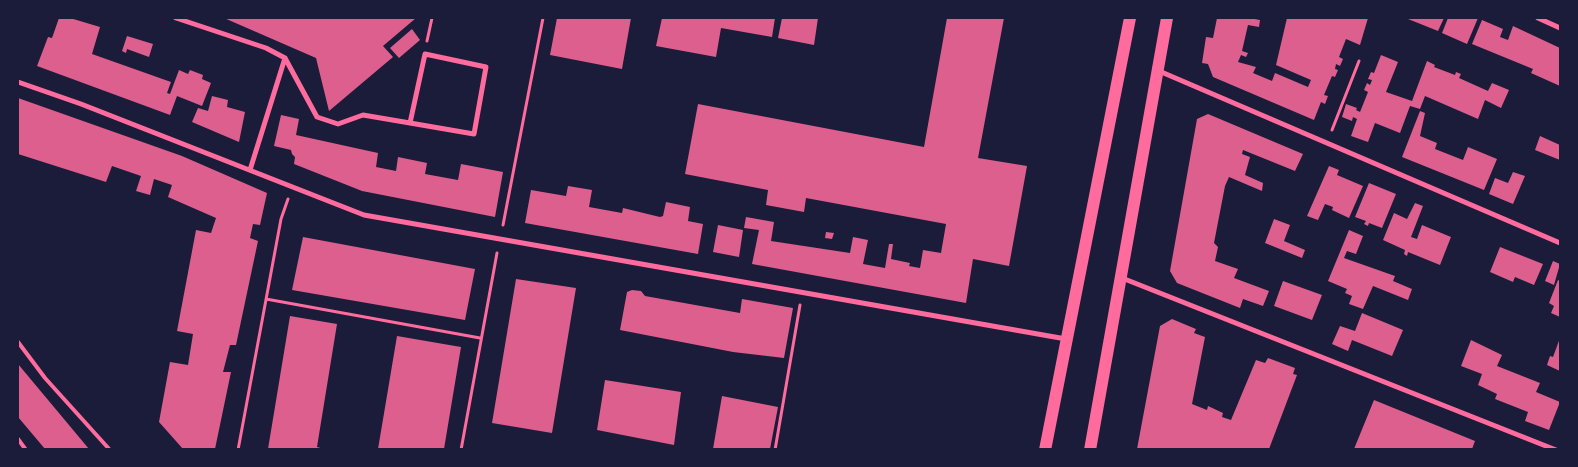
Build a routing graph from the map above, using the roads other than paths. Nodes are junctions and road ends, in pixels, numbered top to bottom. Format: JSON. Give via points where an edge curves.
{"nodes":[{"id":1,"x":176,"y":18,"type":"edge"},
{"id":2,"x":1167,"y":18,"type":"edge"},
{"id":3,"x":1538,"y":18,"type":"edge"},
{"id":4,"x":1127,"y":20,"type":"edge"},
{"id":5,"x":1560,"y":28,"type":"edge"},
{"id":6,"x":285,"y":58,"type":"junction"},
{"id":7,"x":1158,"y":71,"type":"junction"},
{"id":8,"x":18,"y":82,"type":"edge"},
{"id":9,"x":410,"y":123,"type":"junction"},
{"id":10,"x":250,"y":170,"type":"junction"},
{"id":11,"x":1560,"y":243,"type":"edge"},
{"id":12,"x":1120,"y":277,"type":"junction"},
{"id":13,"x":1067,"y":339,"type":"junction"},
{"id":14,"x":18,"y":342,"type":"edge"},
{"id":15,"x":18,"y":439,"type":"edge"},
{"id":16,"x":26,"y":450,"type":"edge"},
{"id":17,"x":110,"y":450,"type":"edge"},
{"id":18,"x":1046,"y":450,"type":"edge"},
{"id":19,"x":1090,"y":450,"type":"edge"},
{"id":20,"x":1556,"y":450,"type":"edge"}],
"edges":[{"from":1,"to":6,"type":"street","via":[[266,48]]},
{"from":2,"to":7,"type":"main road"},
{"from":3,"to":5,"type":"street"},
{"from":4,"to":13,"type":"main road"},
{"from":6,"to":9,"type":"street","via":[[317,116],[338,124],[363,114]]},
{"from":6,"to":10,"type":"street"},
{"from":7,"to":11,"type":"street"},
{"from":7,"to":12,"type":"main road"},
{"from":8,"to":10,"type":"street"},
{"from":9,"to":9,"type":"street","via":[[424,54],[486,67],[474,134]]},
{"from":10,"to":13,"type":"street","via":[[364,215]]},
{"from":12,"to":19,"type":"main road"},
{"from":12,"to":20,"type":"street"},
{"from":13,"to":18,"type":"main road"},
{"from":14,"to":17,"type":"lane"},
{"from":15,"to":16,"type":"lane"}]}
